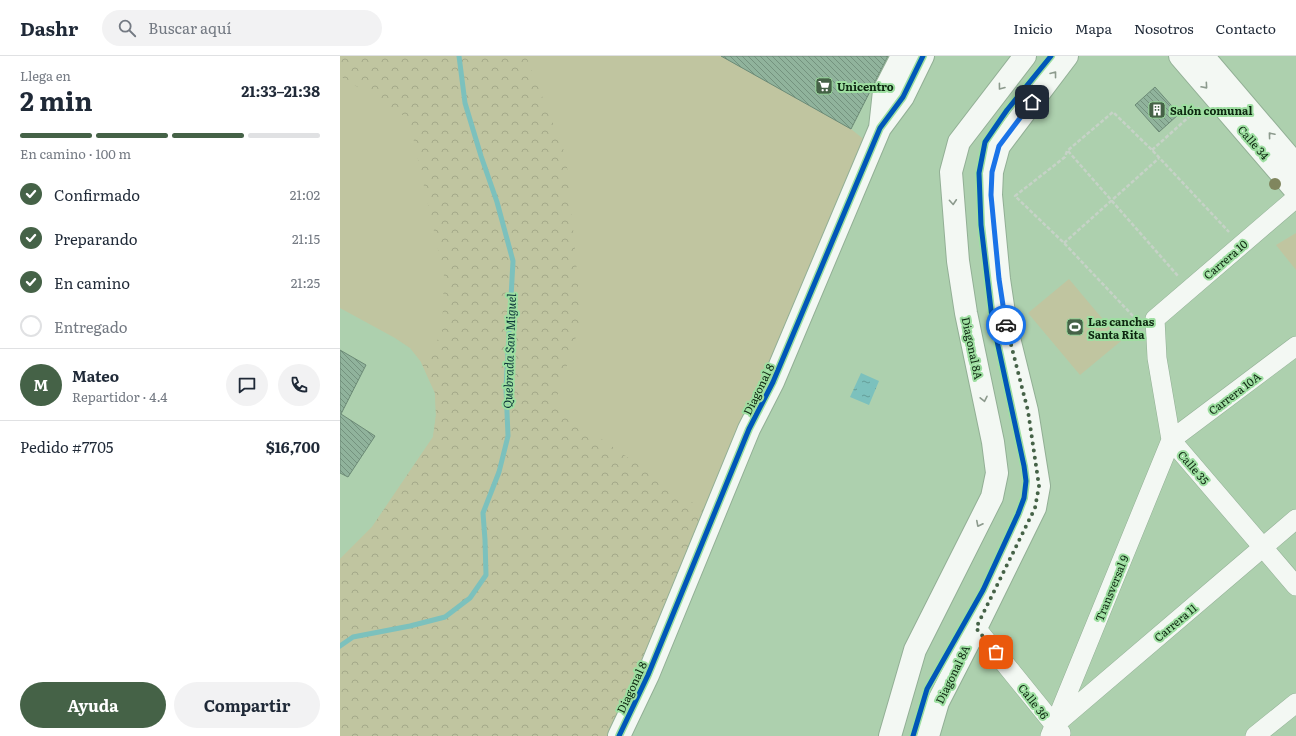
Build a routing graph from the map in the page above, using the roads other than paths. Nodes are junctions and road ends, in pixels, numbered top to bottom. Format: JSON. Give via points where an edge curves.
{"nodes":[{"id":1,"x":902,"y":56,"type":"edge"},
{"id":2,"x":923,"y":56,"type":"edge"},
{"id":3,"x":1025,"y":56,"type":"edge"},
{"id":4,"x":1067,"y":56,"type":"edge"},
{"id":5,"x":1180,"y":56,"type":"edge"},
{"id":6,"x":1203,"y":56,"type":"edge"},
{"id":7,"x":880,"y":128,"type":"junction"},
{"id":8,"x":1296,"y":165,"type":"edge"},
{"id":9,"x":1296,"y":191,"type":"edge"},
{"id":10,"x":1296,"y":198,"type":"edge"},
{"id":11,"x":1155,"y":320,"type":"joint"},
{"id":12,"x":1296,"y":346,"type":"edge"},
{"id":13,"x":1171,"y":440,"type":"junction"},
{"id":14,"x":1296,"y":519,"type":"edge"},
{"id":15,"x":1263,"y":547,"type":"junction"},
{"id":16,"x":1296,"y":586,"type":"edge"},
{"id":17,"x":976,"y":628,"type":"junction"},
{"id":18,"x":1296,"y":703,"type":"edge"},
{"id":19,"x":1056,"y":733,"type":"edge"},
{"id":20,"x":619,"y":736,"type":"edge"},
{"id":21,"x":890,"y":736,"type":"edge"},
{"id":22,"x":928,"y":736,"type":"edge"},
{"id":23,"x":1255,"y":736,"type":"edge"}],
"edges":[{"from":1,"to":7,"type":"street","name":"Diagonal 8","via":[[884,91]]},
{"from":2,"to":7,"type":"street","name":"Diagonal 8","via":[[903,97]]},
{"from":3,"to":21,"type":"street","name":"Diagonal 8A","one_way":true,"via":[[959,142],[951,172],[962,291],[994,442],[996,473],[992,497],[915,650]]},
{"from":17,"to":4,"type":"street","name":"Diagonal 8A","one_way":true,"via":[[1035,508],[1039,486],[1028,411],[1006,326],[991,195],[992,172],[999,146]]},
{"from":5,"to":9,"type":"street","name":"Calle 34","one_way":true},
{"from":8,"to":6,"type":"street","name":"Calle 34","one_way":true},
{"from":7,"to":20,"type":"street","name":"Diagonal 8","via":[[773,382],[749,429],[648,675]]},
{"from":10,"to":11,"type":"street","name":"Carrera 10"},
{"from":11,"to":13,"type":"street","name":"Calle 35","via":[[1157,358]]},
{"from":12,"to":13,"type":"street","name":"Carrera 10A"},
{"from":13,"to":15,"type":"street","name":"Calle 35"},
{"from":13,"to":19,"type":"street","name":"Transversal 9"},
{"from":14,"to":15,"type":"street","name":"Carrera 11"},
{"from":15,"to":16,"type":"street","name":"Calle 35"},
{"from":15,"to":19,"type":"street","name":"Carrera 11"},
{"from":17,"to":19,"type":"street","name":"Calle 36"},
{"from":17,"to":22,"type":"street","name":"Diagonal 8A","via":[[938,702]]},
{"from":18,"to":23,"type":"street"}]}
